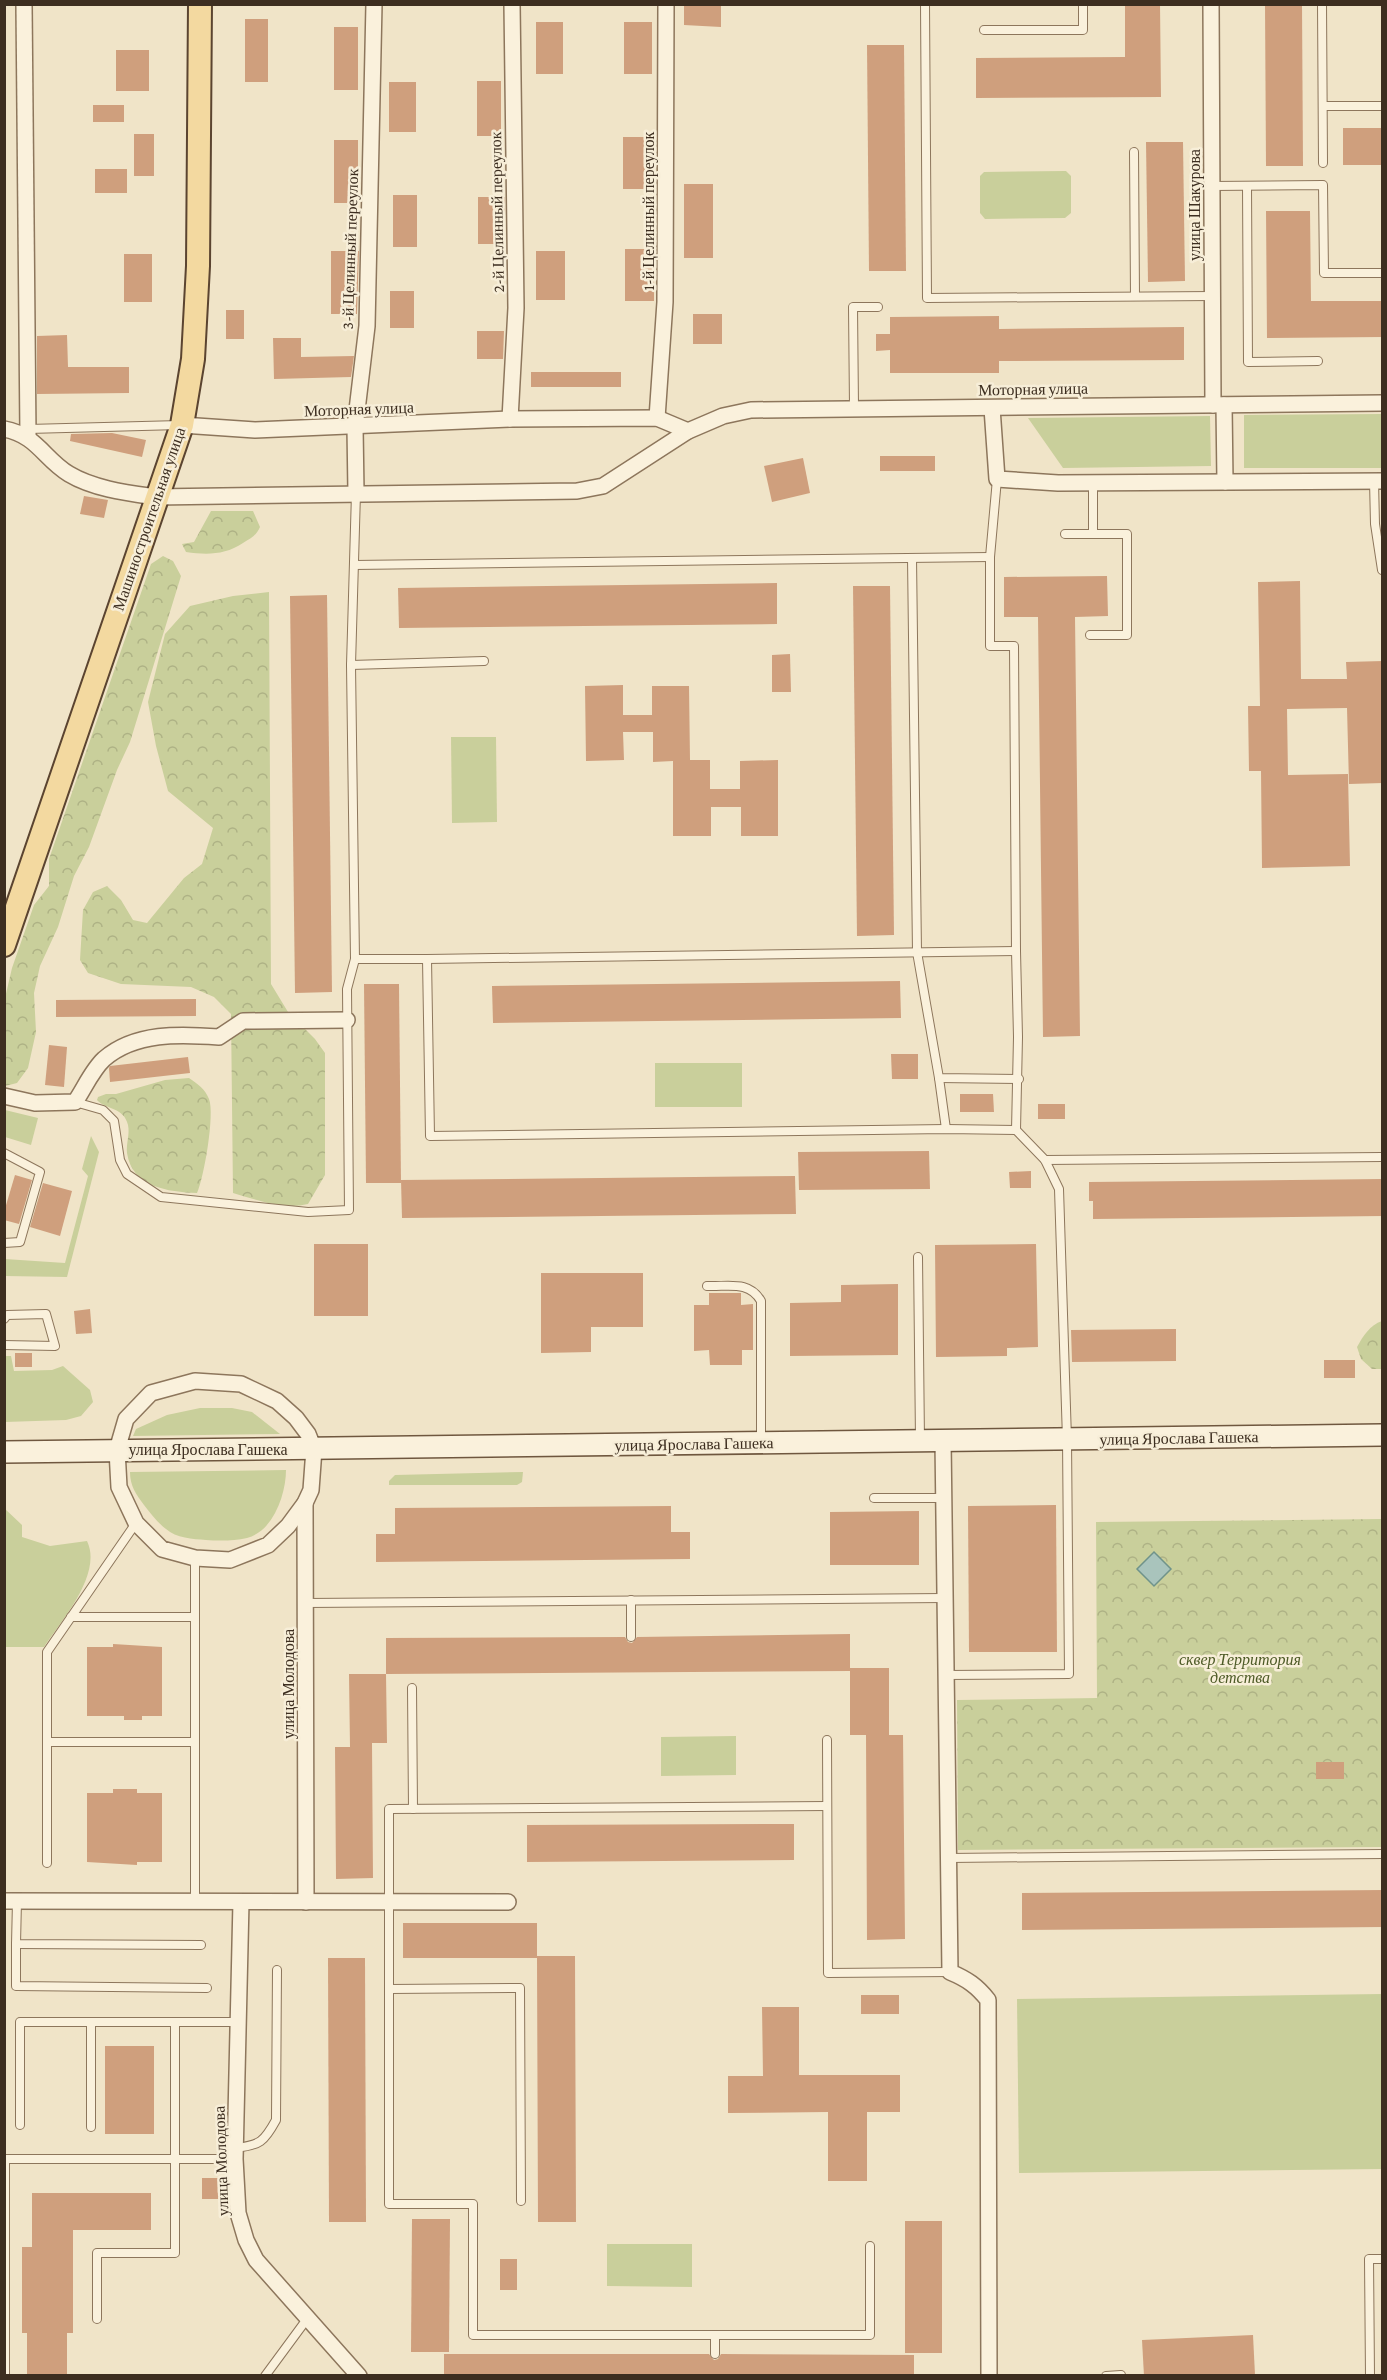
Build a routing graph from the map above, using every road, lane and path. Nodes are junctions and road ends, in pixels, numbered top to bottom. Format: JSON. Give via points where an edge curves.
{"nodes":[{"id":1,"x":24,"y":4,"type":"edge"},
{"id":2,"x":200,"y":4,"type":"edge"},
{"id":3,"x":374,"y":4,"type":"edge"},
{"id":4,"x":512,"y":4,"type":"edge"},
{"id":5,"x":666,"y":4,"type":"edge"},
{"id":6,"x":925,"y":4,"type":"edge"},
{"id":7,"x":1083,"y":4,"type":"edge"},
{"id":8,"x":1211,"y":4,"type":"edge"},
{"id":9,"x":1322,"y":4,"type":"edge"},
{"id":10,"x":984,"y":30,"type":"dead end"},
{"id":11,"x":1323,"y":106,"type":"junction"},
{"id":12,"x":1383,"y":106,"type":"edge"},
{"id":13,"x":1134,"y":152,"type":"dead end"},
{"id":14,"x":1323,"y":163,"type":"dead end"},
{"id":15,"x":1212,"y":186,"type":"junction"},
{"id":16,"x":1247,"y":186,"type":"junction"},
{"id":17,"x":1383,"y":273,"type":"edge"},
{"id":18,"x":1135,"y":296,"type":"junction"},
{"id":19,"x":1213,"y":296,"type":"junction"},
{"id":20,"x":878,"y":307,"type":"dead end"},
{"id":21,"x":1318,"y":361,"type":"dead end"},
{"id":22,"x":1383,"y":403,"type":"edge"},
{"id":23,"x":1219,"y":405,"type":"junction"},
{"id":24,"x":854,"y":407,"type":"junction"},
{"id":25,"x":992,"y":408,"type":"junction"},
{"id":26,"x":657,"y":418,"type":"junction"},
{"id":27,"x":510,"y":419,"type":"junction"},
{"id":28,"x":182,"y":425,"type":"junction"},
{"id":29,"x":355,"y":427,"type":"junction"},
{"id":30,"x":4,"y":429,"type":"edge"},
{"id":31,"x":688,"y":431,"type":"junction"},
{"id":32,"x":28,"y":433,"type":"junction"},
{"id":33,"x":997,"y":479,"type":"junction"},
{"id":34,"x":1378,"y":481,"type":"edge"},
{"id":35,"x":1226,"y":482,"type":"junction"},
{"id":36,"x":1093,"y":483,"type":"junction"},
{"id":37,"x":356,"y":493,"type":"junction"},
{"id":38,"x":156,"y":497,"type":"junction"},
{"id":39,"x":1065,"y":534,"type":"dead end"},
{"id":40,"x":1093,"y":534,"type":"junction"},
{"id":41,"x":1380,"y":536,"type":"edge"},
{"id":42,"x":990,"y":557,"type":"junction"},
{"id":43,"x":912,"y":558,"type":"junction"},
{"id":44,"x":354,"y":565,"type":"junction"},
{"id":45,"x":1383,"y":570,"type":"edge"},
{"id":46,"x":1090,"y":635,"type":"dead end"},
{"id":47,"x":484,"y":661,"type":"dead end"},
{"id":48,"x":351,"y":665,"type":"junction"},
{"id":49,"x":4,"y":945,"type":"edge"},
{"id":50,"x":1016,"y":951,"type":"junction"},
{"id":51,"x":917,"y":952,"type":"junction"},
{"id":52,"x":355,"y":959,"type":"junction"},
{"id":53,"x":427,"y":960,"type":"junction"},
{"id":54,"x":347,"y":1020,"type":"junction"},
{"id":55,"x":939,"y":1078,"type":"junction"},
{"id":56,"x":1019,"y":1079,"type":"junction"},
{"id":57,"x":4,"y":1096,"type":"edge"},
{"id":58,"x":75,"y":1102,"type":"junction"},
{"id":59,"x":946,"y":1129,"type":"junction"},
{"id":60,"x":1016,"y":1130,"type":"junction"},
{"id":61,"x":4,"y":1153,"type":"edge"},
{"id":62,"x":1383,"y":1157,"type":"edge"},
{"id":63,"x":1045,"y":1160,"type":"junction"},
{"id":64,"x":4,"y":1243,"type":"edge"},
{"id":65,"x":918,"y":1257,"type":"dead end"},
{"id":66,"x":707,"y":1286,"type":"dead end"},
{"id":67,"x":4,"y":1319,"type":"edge"},
{"id":68,"x":4,"y":1346,"type":"edge"},
{"id":69,"x":1383,"y":1435,"type":"edge"},
{"id":70,"x":1067,"y":1439,"type":"junction"},
{"id":71,"x":920,"y":1441,"type":"junction"},
{"id":72,"x":943,"y":1441,"type":"junction"},
{"id":73,"x":761,"y":1443,"type":"junction"},
{"id":74,"x":314,"y":1449,"type":"junction"},
{"id":75,"x":117,"y":1450,"type":"junction"},
{"id":76,"x":4,"y":1452,"type":"edge"},
{"id":77,"x":874,"y":1498,"type":"dead end"},
{"id":78,"x":943,"y":1498,"type":"junction"},
{"id":79,"x":305,"y":1503,"type":"junction"},
{"id":80,"x":136,"y":1523,"type":"junction"},
{"id":81,"x":195,"y":1558,"type":"junction"},
{"id":82,"x":945,"y":1598,"type":"junction"},
{"id":83,"x":631,"y":1600,"type":"junction"},
{"id":84,"x":306,"y":1603,"type":"junction"},
{"id":85,"x":71,"y":1617,"type":"junction"},
{"id":86,"x":195,"y":1617,"type":"junction"},
{"id":87,"x":631,"y":1637,"type":"dead end"},
{"id":88,"x":946,"y":1675,"type":"junction"},
{"id":89,"x":412,"y":1688,"type":"dead end"},
{"id":90,"x":827,"y":1740,"type":"dead end"},
{"id":91,"x":47,"y":1742,"type":"junction"},
{"id":92,"x":195,"y":1742,"type":"junction"},
{"id":93,"x":827,"y":1806,"type":"junction"},
{"id":94,"x":413,"y":1809,"type":"junction"},
{"id":95,"x":1383,"y":1854,"type":"edge"},
{"id":96,"x":949,"y":1858,"type":"junction"},
{"id":97,"x":47,"y":1863,"type":"dead end"},
{"id":98,"x":11,"y":1901,"type":"edge"},
{"id":99,"x":195,"y":1902,"type":"junction"},
{"id":100,"x":241,"y":1902,"type":"junction"},
{"id":101,"x":306,"y":1902,"type":"junction"},
{"id":102,"x":390,"y":1902,"type":"junction"},
{"id":103,"x":508,"y":1902,"type":"dead end"},
{"id":104,"x":16,"y":1944,"type":"junction"},
{"id":105,"x":201,"y":1945,"type":"dead end"},
{"id":106,"x":277,"y":1970,"type":"dead end"},
{"id":107,"x":950,"y":1972,"type":"junction"},
{"id":108,"x":207,"y":1988,"type":"dead end"},
{"id":109,"x":390,"y":1989,"type":"junction"},
{"id":110,"x":91,"y":2022,"type":"junction"},
{"id":111,"x":175,"y":2022,"type":"junction"},
{"id":112,"x":237,"y":2022,"type":"junction"},
{"id":113,"x":20,"y":2125,"type":"dead end"},
{"id":114,"x":91,"y":2127,"type":"dead end"},
{"id":115,"x":235,"y":2154,"type":"junction"},
{"id":116,"x":175,"y":2159,"type":"junction"},
{"id":117,"x":521,"y":2201,"type":"dead end"},
{"id":118,"x":870,"y":2246,"type":"dead end"},
{"id":119,"x":1383,"y":2259,"type":"edge"},
{"id":120,"x":97,"y":2319,"type":"dead end"},
{"id":121,"x":308,"y":2319,"type":"junction"},
{"id":122,"x":715,"y":2335,"type":"junction"},
{"id":123,"x":715,"y":2354,"type":"dead end"},
{"id":124,"x":357,"y":2374,"type":"edge"},
{"id":125,"x":1121,"y":2375,"type":"edge"},
{"id":126,"x":5,"y":2376,"type":"edge"},
{"id":127,"x":265,"y":2376,"type":"edge"},
{"id":128,"x":989,"y":2376,"type":"edge"},
{"id":129,"x":1106,"y":2376,"type":"edge"},
{"id":130,"x":1370,"y":2376,"type":"edge"}],
"edges":[{"from":1,"to":32,"type":"street"},
{"from":2,"to":28,"type":"main road","name":"Машиностроительная улица","via":[[198,266],[193,359]]},
{"from":3,"to":29,"type":"street","name":"3-й Целинный переулок","via":[[367,327]]},
{"from":4,"to":27,"type":"street","name":"2-й Целинный переулок","via":[[516,308]]},
{"from":5,"to":26,"type":"street","name":"1-й Целинный переулок","via":[[665,302]]},
{"from":6,"to":18,"type":"lane","via":[[927,298]]},
{"from":7,"to":10,"type":"lane","via":[[1083,30]]},
{"from":8,"to":15,"type":"street","name":"улица Шакурова"},
{"from":9,"to":11,"type":"lane"},
{"from":11,"to":12,"type":"lane"},
{"from":11,"to":14,"type":"lane"},
{"from":13,"to":18,"type":"lane"},
{"from":15,"to":16,"type":"lane"},
{"from":15,"to":19,"type":"street","name":"улица Шакурова"},
{"from":16,"to":17,"type":"lane","via":[[1323,185],[1324,273]]},
{"from":16,"to":21,"type":"lane","via":[[1248,362]]},
{"from":18,"to":19,"type":"lane"},
{"from":19,"to":23,"type":"street","name":"улица Шакурова"},
{"from":20,"to":24,"type":"lane","via":[[854,307]]},
{"from":22,"to":23,"type":"street","name":"Моторная улица"},
{"from":23,"to":25,"type":"street","name":"Моторная улица"},
{"from":23,"to":35,"type":"street","name":"улица Шакурова"},
{"from":24,"to":25,"type":"street","name":"Моторная улица"},
{"from":24,"to":31,"type":"street","name":"Моторная улица","via":[[751,410],[723,416]]},
{"from":25,"to":33,"type":"street"},
{"from":26,"to":27,"type":"street","name":"Моторная улица"},
{"from":26,"to":31,"type":"street","name":"Моторная улица"},
{"from":27,"to":29,"type":"street","name":"Моторная улица"},
{"from":28,"to":29,"type":"street","name":"Моторная улица","via":[[255,430]]},
{"from":28,"to":32,"type":"lane","name":"Моторная улица"},
{"from":28,"to":38,"type":"main road","name":"Машиностроительная улица"},
{"from":29,"to":37,"type":"street","name":"3-й Целинный переулок"},
{"from":30,"to":32,"type":"street","name":"Моторная улица"},
{"from":31,"to":37,"type":"street","name":"Моторная улица","via":[[603,486],[577,491]]},
{"from":32,"to":38,"type":"street","name":"Моторная улица","via":[[69,473],[124,492]]},
{"from":33,"to":36,"type":"street"},
{"from":33,"to":42,"type":"lane"},
{"from":34,"to":35,"type":"street"},
{"from":34,"to":41,"type":"lane"},
{"from":35,"to":36,"type":"street"},
{"from":36,"to":40,"type":"lane"},
{"from":37,"to":38,"type":"street","name":"Моторная улица"},
{"from":37,"to":44,"type":"lane"},
{"from":38,"to":49,"type":"main road","name":"Машиностроительная улица"},
{"from":39,"to":40,"type":"lane"},
{"from":40,"to":46,"type":"lane","via":[[1127,534],[1127,635]]},
{"from":41,"to":45,"type":"lane"},
{"from":42,"to":43,"type":"lane"},
{"from":42,"to":50,"type":"lane","via":[[990,646],[1014,646]]},
{"from":43,"to":44,"type":"lane"},
{"from":43,"to":51,"type":"lane"},
{"from":44,"to":48,"type":"lane"},
{"from":47,"to":48,"type":"lane"},
{"from":48,"to":52,"type":"lane"},
{"from":50,"to":51,"type":"lane"},
{"from":50,"to":56,"type":"lane"},
{"from":51,"to":53,"type":"lane"},
{"from":51,"to":55,"type":"lane"},
{"from":52,"to":53,"type":"lane"},
{"from":52,"to":54,"type":"lane","via":[[347,988]]},
{"from":53,"to":59,"type":"lane","via":[[430,1136]]},
{"from":54,"to":58,"type":"street","via":[[243,1021],[219,1037],[188,1034],[127,1043],[102,1060]]},
{"from":54,"to":58,"type":"lane","via":[[349,1210],[308,1212],[161,1197],[127,1174],[120,1160],[114,1121],[103,1110]]},
{"from":55,"to":56,"type":"lane"},
{"from":55,"to":59,"type":"lane"},
{"from":56,"to":60,"type":"lane"},
{"from":57,"to":58,"type":"street","via":[[35,1103]]},
{"from":59,"to":60,"type":"lane"},
{"from":60,"to":63,"type":"lane"},
{"from":61,"to":64,"type":"lane","via":[[40,1173],[20,1242]]},
{"from":62,"to":63,"type":"lane"},
{"from":63,"to":70,"type":"lane","via":[[1059,1189]]},
{"from":65,"to":71,"type":"lane"},
{"from":66,"to":73,"type":"lane","via":[[747,1287],[761,1301]]},
{"from":67,"to":68,"type":"lane","via":[[7,1315],[46,1314],[55,1346]]},
{"from":69,"to":70,"type":"main road","name":"улица Ярослава Гашека"},
{"from":70,"to":72,"type":"main road","name":"улица Ярослава Гашека"},
{"from":70,"to":88,"type":"lane","via":[[1069,1674]]},
{"from":71,"to":72,"type":"main road","name":"улица Ярослава Гашека"},
{"from":71,"to":73,"type":"main road","name":"улица Ярослава Гашека"},
{"from":72,"to":78,"type":"street"},
{"from":73,"to":74,"type":"main road","name":"улица Ярослава Гашека"},
{"from":74,"to":75,"type":"main road","name":"улица Ярослава Гашека"},
{"from":74,"to":75,"type":"street","via":[[296,1418],[277,1401],[241,1384],[195,1381],[151,1393],[126,1419]]},
{"from":74,"to":79,"type":"street","via":[[311,1490]]},
{"from":75,"to":76,"type":"main road","name":"улица Ярослава Гашека"},
{"from":75,"to":80,"type":"street","via":[[119,1487]]},
{"from":77,"to":78,"type":"lane"},
{"from":78,"to":82,"type":"street"},
{"from":79,"to":81,"type":"street","via":[[268,1545],[230,1560]]},
{"from":79,"to":84,"type":"street","name":"улица Молодова"},
{"from":80,"to":81,"type":"street","via":[[162,1549]]},
{"from":80,"to":85,"type":"lane"},
{"from":81,"to":86,"type":"lane"},
{"from":82,"to":83,"type":"lane"},
{"from":82,"to":88,"type":"street"},
{"from":83,"to":84,"type":"lane"},
{"from":83,"to":87,"type":"lane"},
{"from":84,"to":101,"type":"street","name":"улица Молодова"},
{"from":85,"to":86,"type":"lane"},
{"from":85,"to":91,"type":"lane","via":[[47,1652]]},
{"from":86,"to":92,"type":"lane"},
{"from":88,"to":96,"type":"street"},
{"from":89,"to":94,"type":"lane"},
{"from":90,"to":93,"type":"lane"},
{"from":91,"to":92,"type":"lane"},
{"from":91,"to":97,"type":"lane"},
{"from":92,"to":99,"type":"lane"},
{"from":93,"to":94,"type":"lane"},
{"from":93,"to":107,"type":"lane","via":[[828,1973]]},
{"from":94,"to":102,"type":"lane","via":[[389,1809]]},
{"from":95,"to":96,"type":"lane"},
{"from":96,"to":107,"type":"street"},
{"from":98,"to":99,"type":"street"},
{"from":98,"to":104,"type":"lane"},
{"from":99,"to":100,"type":"street"},
{"from":100,"to":101,"type":"street"},
{"from":100,"to":112,"type":"street","name":"улица Молодова"},
{"from":101,"to":102,"type":"street"},
{"from":102,"to":103,"type":"street"},
{"from":102,"to":109,"type":"lane"},
{"from":104,"to":105,"type":"lane"},
{"from":104,"to":108,"type":"lane","via":[[16,1986]]},
{"from":106,"to":115,"type":"lane","via":[[276,2120],[267,2137]]},
{"from":107,"to":128,"type":"street","via":[[977,1986],[988,2001]]},
{"from":109,"to":117,"type":"lane","via":[[520,1988]]},
{"from":109,"to":122,"type":"lane","via":[[389,2204],[474,2204],[473,2334]]},
{"from":110,"to":111,"type":"lane"},
{"from":110,"to":113,"type":"lane","via":[[20,2022]]},
{"from":110,"to":114,"type":"lane"},
{"from":111,"to":112,"type":"lane"},
{"from":111,"to":116,"type":"lane"},
{"from":112,"to":115,"type":"street","name":"улица Молодова"},
{"from":115,"to":116,"type":"lane"},
{"from":115,"to":121,"type":"street","name":"улица Молодова","via":[[238,2212],[246,2240],[256,2260]]},
{"from":116,"to":120,"type":"lane","via":[[175,2253],[97,2253]]},
{"from":116,"to":126,"type":"lane","via":[[5,2159]]},
{"from":118,"to":122,"type":"lane","via":[[870,2336]]},
{"from":119,"to":130,"type":"lane","via":[[1369,2259]]},
{"from":121,"to":124,"type":"street","name":"улица Молодова"},
{"from":121,"to":127,"type":"lane"},
{"from":122,"to":123,"type":"lane"},
{"from":125,"to":129,"type":"lane"}]}
